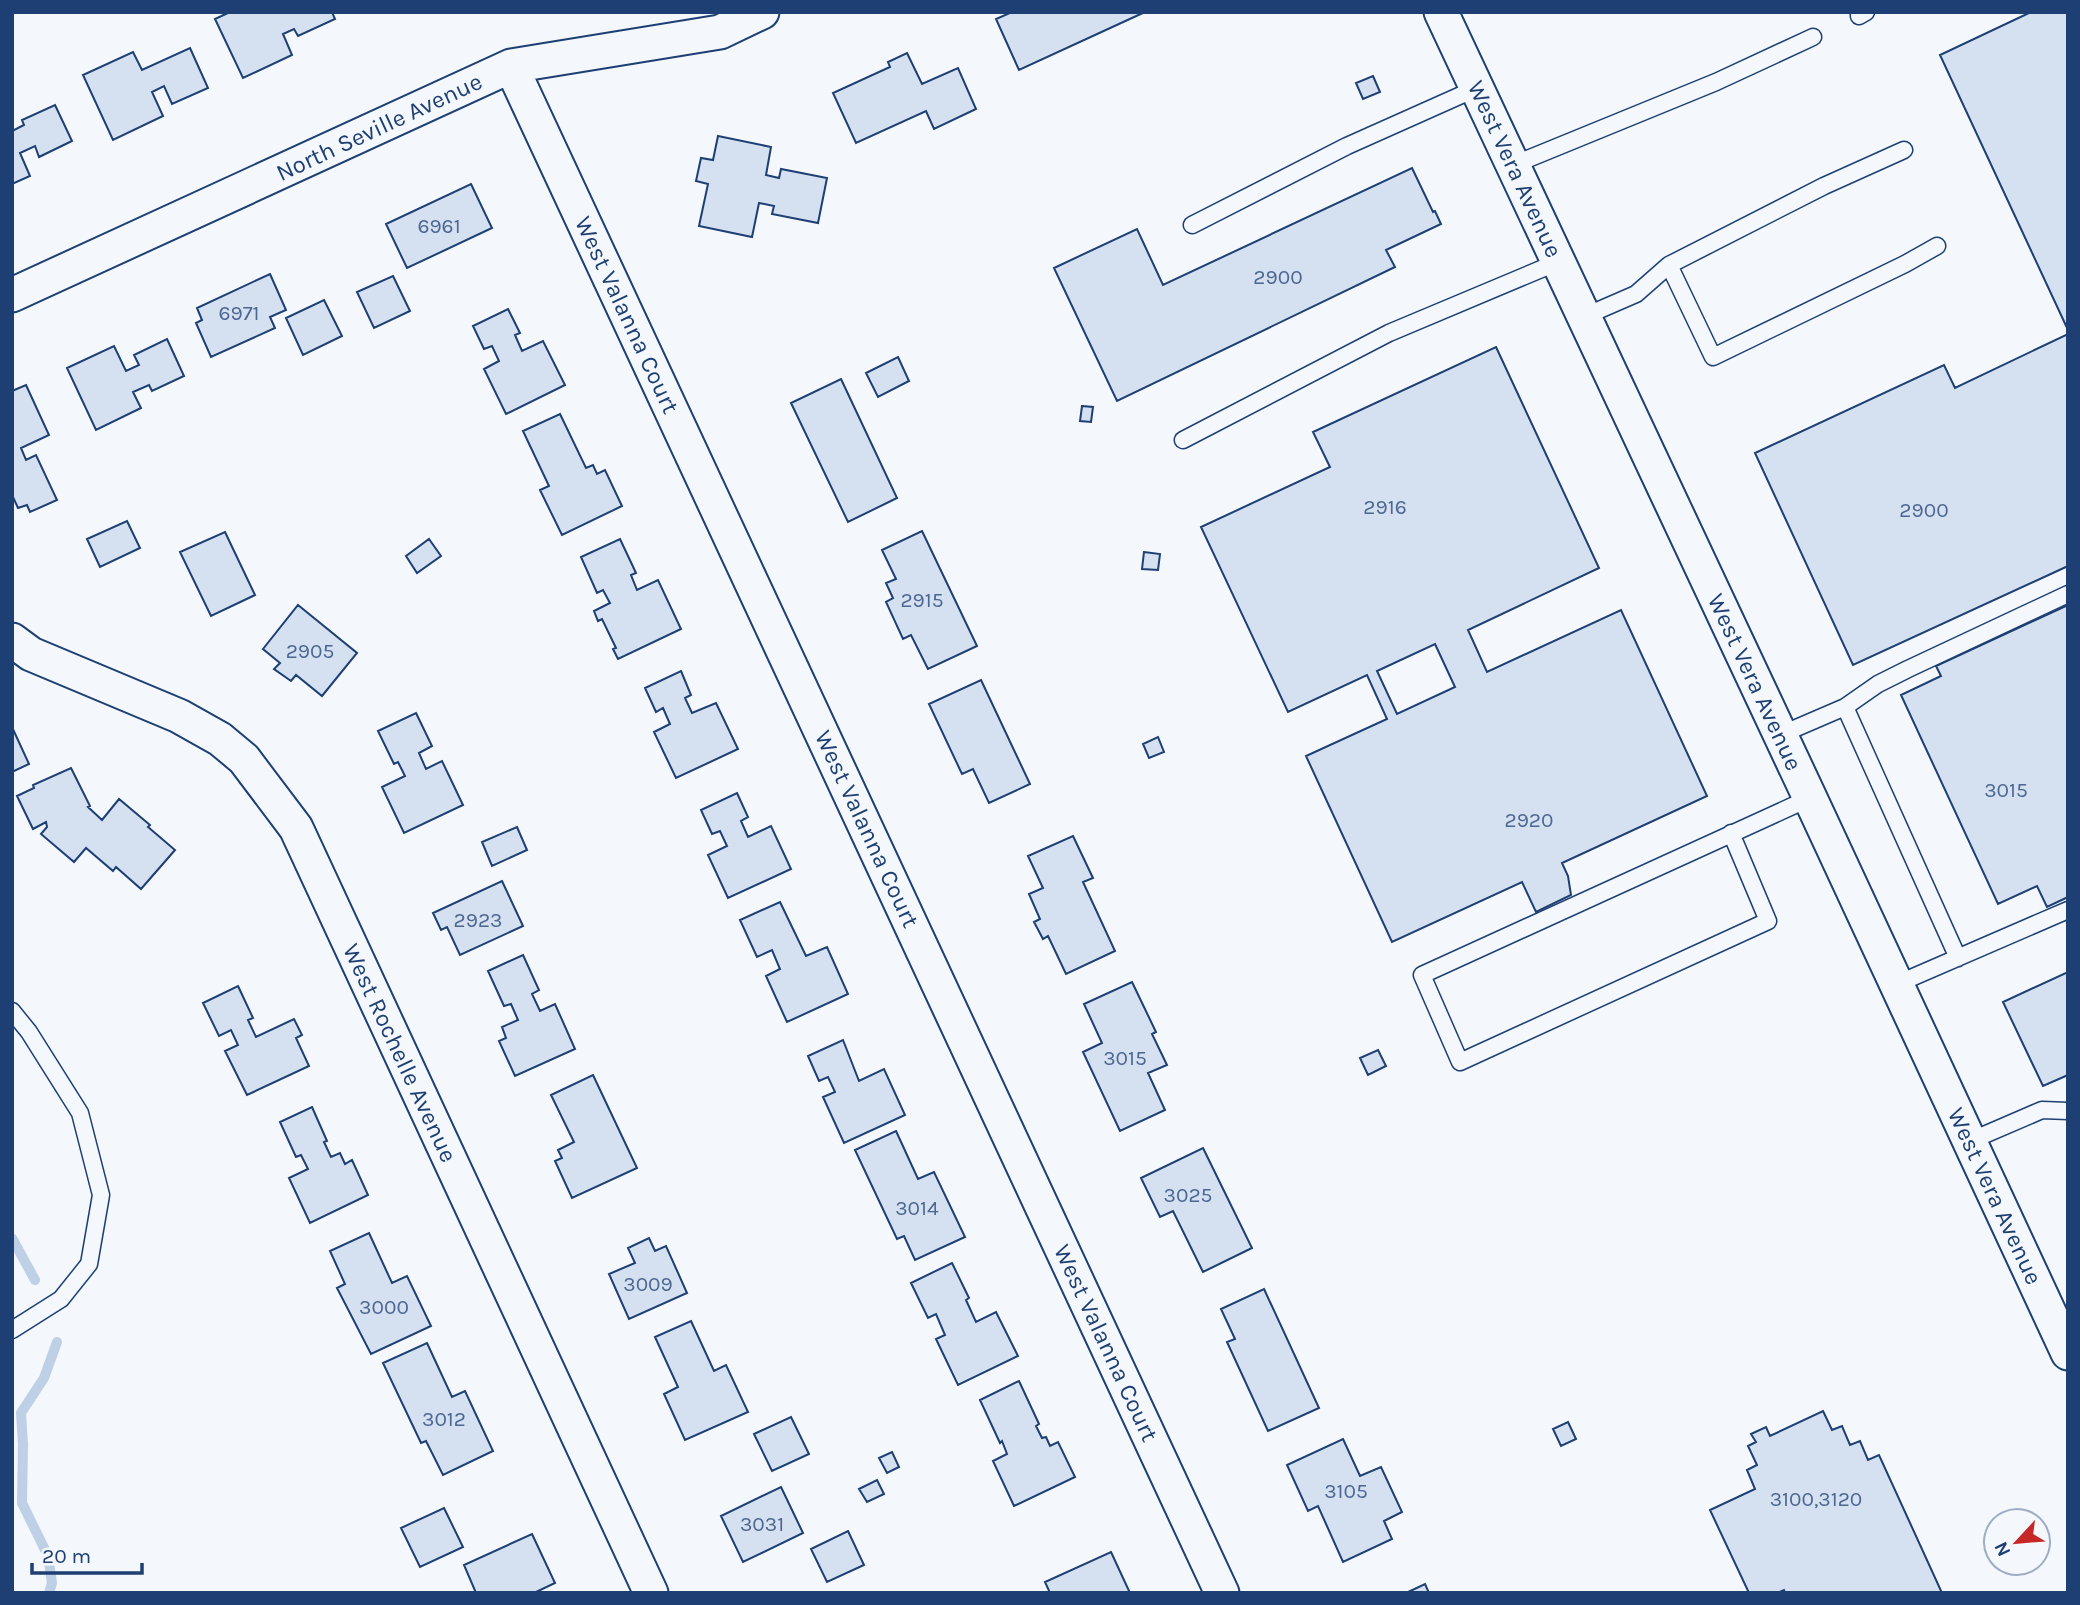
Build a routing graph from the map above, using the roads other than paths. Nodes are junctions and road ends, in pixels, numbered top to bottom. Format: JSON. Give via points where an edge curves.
{"nodes":[{"id":1,"x":762,"y":12,"type":"edge"},
{"id":2,"x":1441,"y":12,"type":"edge"},
{"id":3,"x":1813,"y":37,"type":"dead end"},
{"id":4,"x":511,"y":66,"type":"junction"},
{"id":5,"x":1478,"y":88,"type":"junction"},
{"id":6,"x":1904,"y":149,"type":"dead end"},
{"id":7,"x":1513,"y":165,"type":"junction"},
{"id":8,"x":1192,"y":225,"type":"dead end"},
{"id":9,"x":1937,"y":246,"type":"dead end"},
{"id":10,"x":1558,"y":262,"type":"junction"},
{"id":11,"x":1669,"y":265,"type":"junction"},
{"id":12,"x":12,"y":295,"type":"edge"},
{"id":13,"x":1583,"y":317,"type":"junction"},
{"id":14,"x":1183,"y":440,"type":"dead end"},
{"id":15,"x":2068,"y":594,"type":"edge"},
{"id":16,"x":12,"y":640,"type":"edge"},
{"id":17,"x":1844,"y":707,"type":"junction"},
{"id":18,"x":1780,"y":735,"type":"junction"},
{"id":19,"x":1811,"y":798,"type":"junction"},
{"id":20,"x":1731,"y":833,"type":"junction"},
{"id":21,"x":2068,"y":910,"type":"edge"},
{"id":22,"x":1958,"y":958,"type":"junction"},
{"id":23,"x":1897,"y":984,"type":"junction"},
{"id":24,"x":12,"y":1011,"type":"edge"},
{"id":25,"x":2068,"y":1111,"type":"edge"},
{"id":26,"x":1970,"y":1141,"type":"junction"},
{"id":27,"x":12,"y":1331,"type":"edge"},
{"id":28,"x":2068,"y":1353,"type":"edge"},
{"id":29,"x":651,"y":1593,"type":"edge"},
{"id":30,"x":1222,"y":1593,"type":"edge"}],
"edges":[{"from":1,"to":4,"type":"street","name":"North Seville Avenue","via":[[720,32]]},
{"from":2,"to":5,"type":"street","name":"West Vera Avenue"},
{"from":3,"to":7,"type":"lane"},
{"from":4,"to":12,"type":"street","name":"North Seville Avenue"},
{"from":4,"to":30,"type":"street","name":"West Valanna Court"},
{"from":5,"to":7,"type":"street","name":"West Vera Avenue"},
{"from":5,"to":8,"type":"lane","via":[[1348,146]]},
{"from":6,"to":11,"type":"lane"},
{"from":7,"to":10,"type":"street","name":"West Vera Avenue"},
{"from":9,"to":11,"type":"lane","via":[[1713,357]]},
{"from":10,"to":13,"type":"street","name":"West Vera Avenue"},
{"from":10,"to":14,"type":"lane","via":[[1389,333]]},
{"from":11,"to":13,"type":"lane","via":[[1636,294]]},
{"from":13,"to":18,"type":"street","name":"West Vera Avenue"},
{"from":15,"to":17,"type":"lane","via":[[1878,684]]},
{"from":16,"to":29,"type":"street","name":"West Rochelle Avenue","via":[[32,654],[179,716],[220,739],[244,759],[296,828]]},
{"from":17,"to":18,"type":"lane"},
{"from":17,"to":22,"type":"lane"},
{"from":18,"to":19,"type":"street","name":"West Vera Avenue"},
{"from":19,"to":20,"type":"lane"},
{"from":19,"to":23,"type":"street","name":"West Vera Avenue"},
{"from":20,"to":20,"type":"lane","via":[[1422,975],[1460,1062],[1768,921]]},
{"from":21,"to":22,"type":"lane"},
{"from":22,"to":23,"type":"lane"},
{"from":23,"to":26,"type":"street","name":"West Vera Avenue"},
{"from":24,"to":27,"type":"lane","via":[[80,1113],[101,1195],[89,1264],[61,1299]]},
{"from":25,"to":26,"type":"lane","via":[[2042,1110]]},
{"from":26,"to":28,"type":"street","name":"West Vera Avenue"}]}
